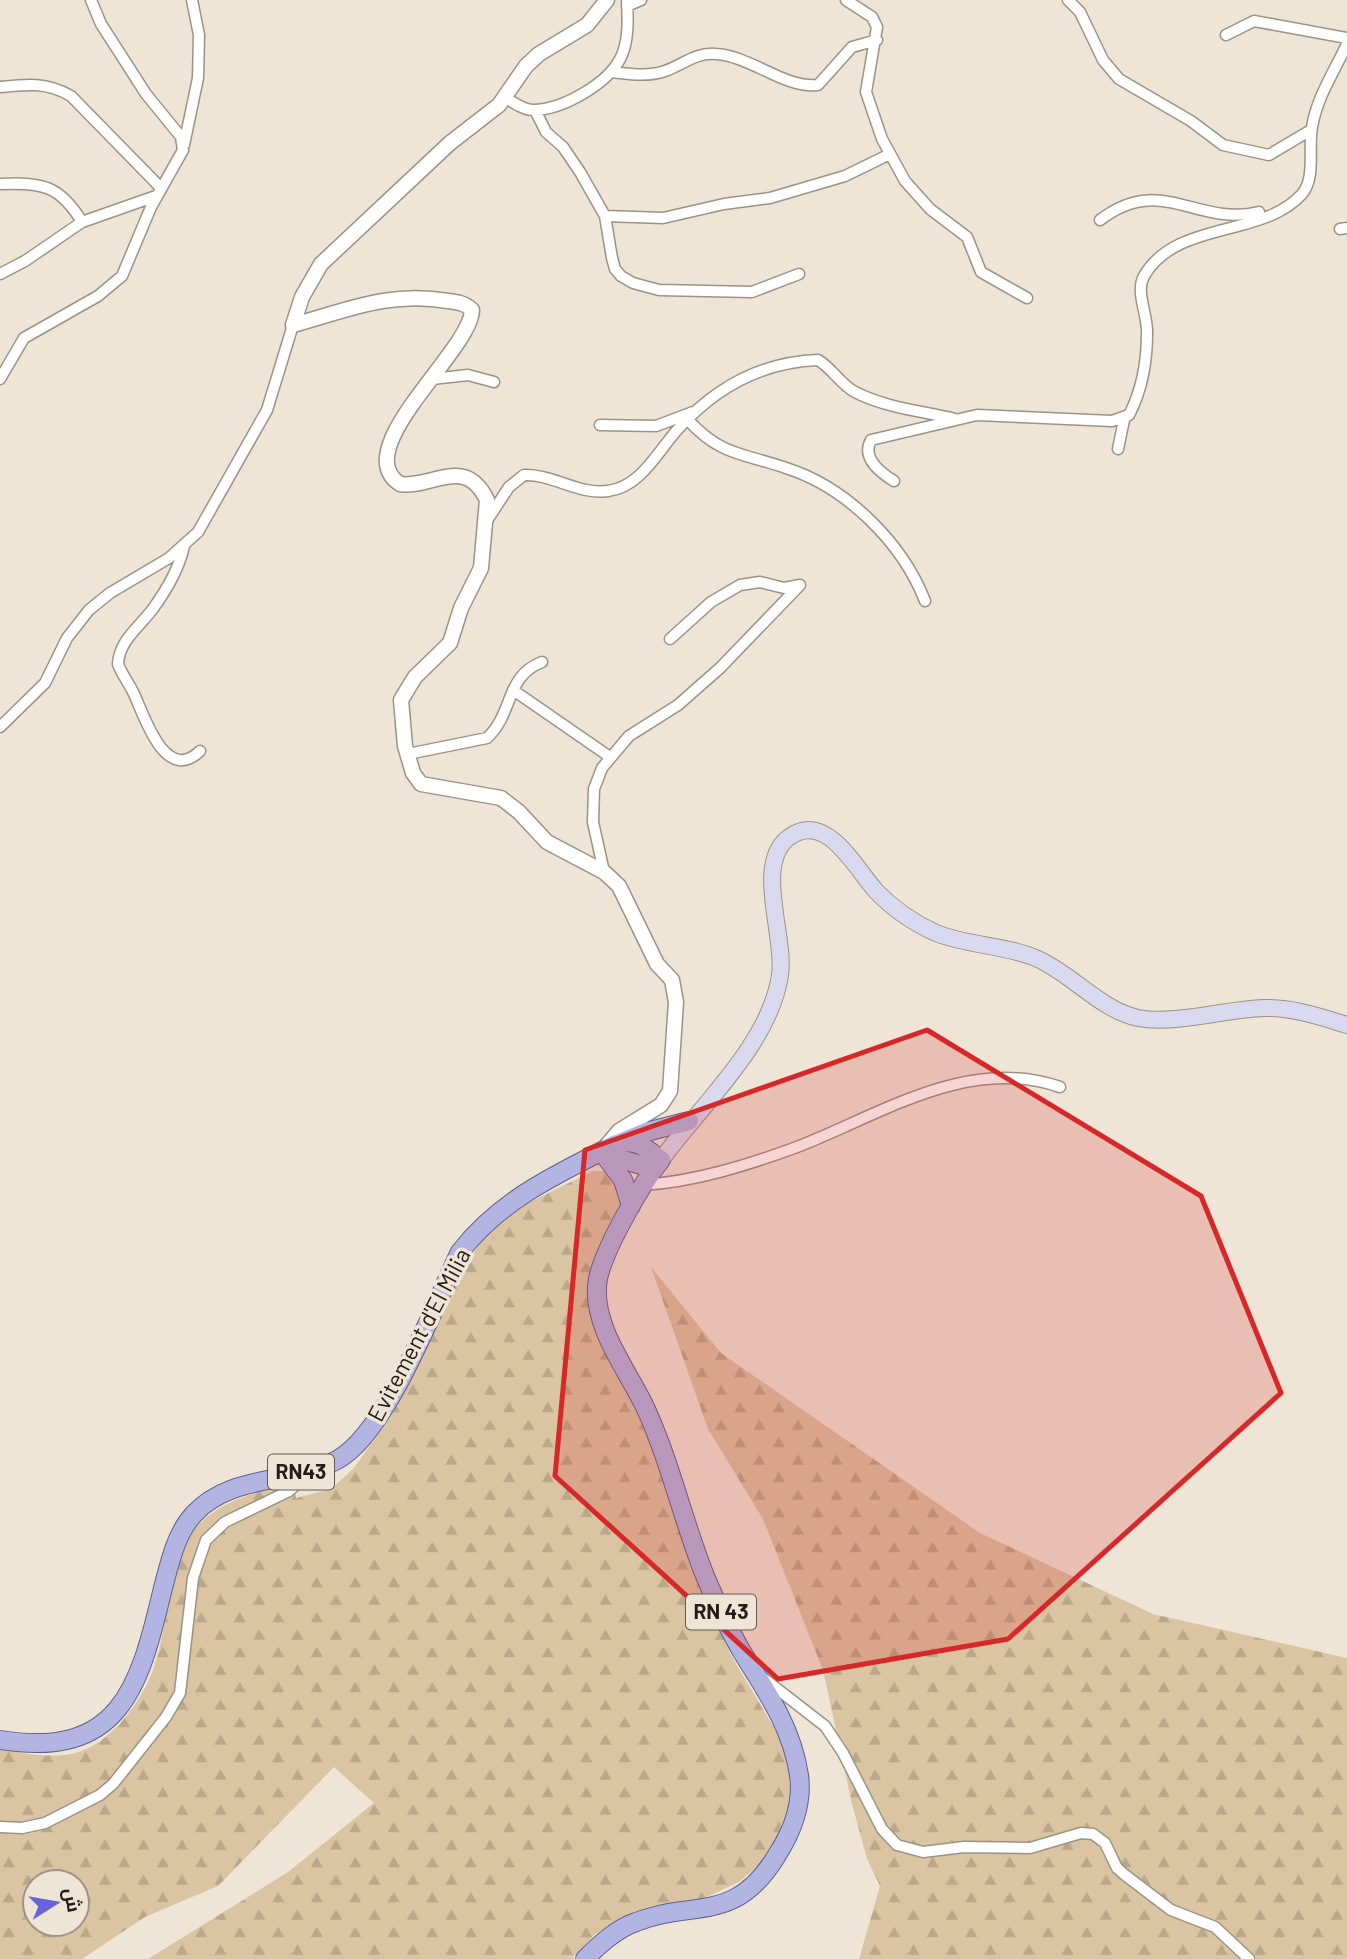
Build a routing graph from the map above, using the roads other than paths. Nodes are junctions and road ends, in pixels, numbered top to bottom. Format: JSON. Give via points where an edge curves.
{"nodes":[{"id":1,"x":91,"y":0,"type":"edge"},
{"id":2,"x":191,"y":0,"type":"edge"},
{"id":3,"x":607,"y":0,"type":"edge"},
{"id":4,"x":642,"y":0,"type":"edge"},
{"id":5,"x":846,"y":0,"type":"edge"},
{"id":6,"x":1068,"y":0,"type":"edge"},
{"id":7,"x":627,"y":3,"type":"edge"},
{"id":8,"x":1226,"y":35,"type":"dead end"},
{"id":9,"x":1347,"y":38,"type":"edge"},
{"id":10,"x":877,"y":40,"type":"junction"},
{"id":11,"x":1347,"y":44,"type":"edge"},
{"id":12,"x":612,"y":72,"type":"junction"},
{"id":13,"x":0,"y":87,"type":"edge"},
{"id":14,"x":504,"y":97,"type":"junction"},
{"id":15,"x":535,"y":110,"type":"junction"},
{"id":16,"x":1311,"y":131,"type":"junction"},
{"id":17,"x":184,"y":146,"type":"junction"},
{"id":18,"x":890,"y":154,"type":"junction"},
{"id":19,"x":0,"y":184,"type":"edge"},
{"id":20,"x":159,"y":192,"type":"junction"},
{"id":21,"x":1279,"y":209,"type":"junction"},
{"id":22,"x":606,"y":216,"type":"junction"},
{"id":23,"x":1100,"y":220,"type":"dead end"},
{"id":24,"x":82,"y":222,"type":"junction"},
{"id":25,"x":0,"y":274,"type":"edge"},
{"id":26,"x":799,"y":274,"type":"dead end"},
{"id":27,"x":1027,"y":298,"type":"dead end"},
{"id":28,"x":293,"y":325,"type":"junction"},
{"id":29,"x":0,"y":379,"type":"edge"},
{"id":30,"x":432,"y":379,"type":"junction"},
{"id":31,"x":494,"y":382,"type":"dead end"},
{"id":32,"x":700,"y":409,"type":"junction"},
{"id":33,"x":688,"y":420,"type":"junction"},
{"id":34,"x":958,"y":420,"type":"junction"},
{"id":35,"x":1124,"y":420,"type":"junction"},
{"id":36,"x":600,"y":425,"type":"dead end"},
{"id":37,"x":1118,"y":449,"type":"dead end"},
{"id":38,"x":894,"y":481,"type":"dead end"},
{"id":39,"x":484,"y":524,"type":"junction"},
{"id":40,"x":184,"y":546,"type":"junction"},
{"id":41,"x":925,"y":601,"type":"dead end"},
{"id":42,"x":670,"y":639,"type":"dead end"},
{"id":43,"x":542,"y":662,"type":"dead end"},
{"id":44,"x":513,"y":690,"type":"junction"},
{"id":45,"x":0,"y":727,"type":"edge"},
{"id":46,"x":200,"y":751,"type":"dead end"},
{"id":47,"x":408,"y":754,"type":"junction"},
{"id":48,"x":610,"y":757,"type":"junction"},
{"id":49,"x":604,"y":872,"type":"junction"},
{"id":50,"x":1347,"y":1025,"type":"edge"},
{"id":51,"x":1060,"y":1087,"type":"dead end"},
{"id":52,"x":689,"y":1121,"type":"junction"},
{"id":53,"x":620,"y":1143,"type":"junction"},
{"id":54,"x":603,"y":1154,"type":"junction"},
{"id":55,"x":657,"y":1164,"type":"junction"},
{"id":56,"x":642,"y":1185,"type":"junction"},
{"id":57,"x":631,"y":1206,"type":"junction"},
{"id":58,"x":313,"y":1469,"type":"junction"},
{"id":59,"x":758,"y":1675,"type":"junction"},
{"id":60,"x":0,"y":1740,"type":"edge"},
{"id":61,"x":0,"y":1827,"type":"edge"},
{"id":62,"x":585,"y":1959,"type":"edge"},
{"id":63,"x":1249,"y":1959,"type":"edge"}],
"edges":[{"from":1,"to":17,"type":"street","via":[[101,24]]},
{"from":2,"to":17,"type":"street","via":[[200,35],[198,78]]},
{"from":3,"to":14,"type":"street","via":[[587,25],[526,66]]},
{"from":4,"to":7,"type":"street"},
{"from":5,"to":10,"type":"street","via":[[872,17]]},
{"from":6,"to":16,"type":"street","via":[[1080,12],[1103,60],[1119,79],[1223,145],[1269,155]]},
{"from":7,"to":12,"type":"street","via":[[625,43]]},
{"from":8,"to":9,"type":"street","via":[[1246,23],[1263,21]]},
{"from":10,"to":12,"type":"street","via":[[852,47],[818,85],[793,82],[753,62],[718,54],[696,56],[654,73]]},
{"from":10,"to":18,"type":"street","via":[[866,92]]},
{"from":11,"to":16,"type":"street","via":[[1318,99]]},
{"from":12,"to":15,"type":"street","via":[[557,105]]},
{"from":13,"to":20,"type":"street","via":[[40,83],[71,96]]},
{"from":14,"to":15,"type":"street"},
{"from":14,"to":28,"type":"street","via":[[321,264]]},
{"from":15,"to":22,"type":"street"},
{"from":16,"to":21,"type":"street","via":[[1306,189]]},
{"from":17,"to":20,"type":"street"},
{"from":18,"to":22,"type":"street","via":[[845,176],[770,198],[663,219]]},
{"from":18,"to":27,"type":"street","via":[[919,197],[967,237],[979,269]]},
{"from":19,"to":24,"type":"street","via":[[44,187],[66,197]]},
{"from":20,"to":24,"type":"street"},
{"from":20,"to":29,"type":"street","via":[[122,276],[98,296],[24,338]]},
{"from":21,"to":23,"type":"street","via":[[1231,215],[1143,199],[1114,209]]},
{"from":21,"to":35,"type":"street","via":[[1190,240],[1146,272],[1140,290],[1147,350],[1137,400]]},
{"from":22,"to":26,"type":"street","via":[[615,269],[644,287],[752,292]]},
{"from":24,"to":25,"type":"street"},
{"from":28,"to":30,"type":"street","via":[[389,298],[467,305],[472,315]]},
{"from":28,"to":40,"type":"street","via":[[267,410],[198,533]]},
{"from":30,"to":31,"type":"street","via":[[468,375]]},
{"from":30,"to":39,"type":"street","via":[[393,434],[386,457],[390,475],[406,485],[460,476],[485,494]]},
{"from":32,"to":33,"type":"street"},
{"from":32,"to":34,"type":"street","via":[[754,372],[818,360],[863,396]]},
{"from":32,"to":36,"type":"street","via":[[656,426]]},
{"from":33,"to":39,"type":"street","via":[[628,485],[589,491],[524,475],[509,487]]},
{"from":33,"to":41,"type":"street","via":[[713,444],[813,477],[848,498],[895,549]]},
{"from":34,"to":35,"type":"street","via":[[977,415]]},
{"from":34,"to":38,"type":"street","via":[[870,441],[874,465]]},
{"from":35,"to":37,"type":"street"},
{"from":39,"to":47,"type":"street","via":[[481,568],[450,643],[403,694],[401,717]]},
{"from":40,"to":45,"type":"street","via":[[89,610],[67,638],[45,682]]},
{"from":40,"to":46,"type":"street","via":[[169,583],[118,653],[118,664],[155,743],[182,759],[193,758]]},
{"from":42,"to":48,"type":"street","via":[[711,602],[740,585],[800,585],[720,668]]},
{"from":43,"to":44,"type":"street","via":[[525,669]]},
{"from":44,"to":47,"type":"street","via":[[506,710],[486,738]]},
{"from":44,"to":48,"type":"street"},
{"from":47,"to":49,"type":"street","via":[[421,784],[501,798],[547,842]]},
{"from":48,"to":49,"type":"street","via":[[597,778],[593,807]]},
{"from":49,"to":54,"type":"street","via":[[619,886],[657,964],[671,980],[676,1002],[670,1091],[661,1105],[613,1136]]},
{"from":50,"to":52,"type":"main road","via":[[1281,1009],[1167,1019],[1126,1014],[1040,960],[945,936],[915,922],[876,891],[841,845],[824,833],[805,830],[782,844],[774,863],[773,894],[782,947],[773,1004],[744,1055]]},
{"from":51,"to":56,"type":"street","via":[[1019,1076],[945,1086],[764,1158],[676,1182]]},
{"from":52,"to":53,"type":"main road","name":"Evitement d'El Milia"},
{"from":52,"to":55,"type":"main road"},
{"from":53,"to":54,"type":"main road","name":"Evitement d'El Milia"},
{"from":53,"to":55,"type":"main road","via":[[639,1143]]},
{"from":54,"to":55,"type":"main road"},
{"from":54,"to":57,"type":"main road","via":[[623,1180]]},
{"from":54,"to":58,"type":"main road","name":"Evitement d'El Milia","number":"RN43","via":[[519,1195],[476,1231],[460,1252],[373,1424],[338,1460]]},
{"from":55,"to":56,"type":"main road","number":"RN 43"},
{"from":56,"to":57,"type":"main road","number":"RN 43"},
{"from":57,"to":59,"type":"main road","number":"RN 43","via":[[603,1263],[597,1304],[604,1328],[645,1408],[705,1576],[732,1634]]},
{"from":58,"to":60,"type":"main road","name":"Evitement d'El Milia","number":"RN43","via":[[238,1488],[194,1514],[174,1551],[133,1687],[98,1727],[64,1741]]},
{"from":58,"to":61,"type":"street","via":[[289,1492],[236,1515],[206,1540],[193,1578],[180,1693],[113,1784],[45,1823]]},
{"from":59,"to":62,"type":"main road","number":"RN 43","via":[[794,1748],[799,1779],[792,1828],[776,1858],[729,1902],[634,1922]]},
{"from":59,"to":63,"type":"street","via":[[825,1726],[882,1829],[897,1845],[923,1852],[1030,1848],[1081,1833],[1093,1834],[1105,1843],[1125,1875],[1171,1910],[1215,1927]]}]}
